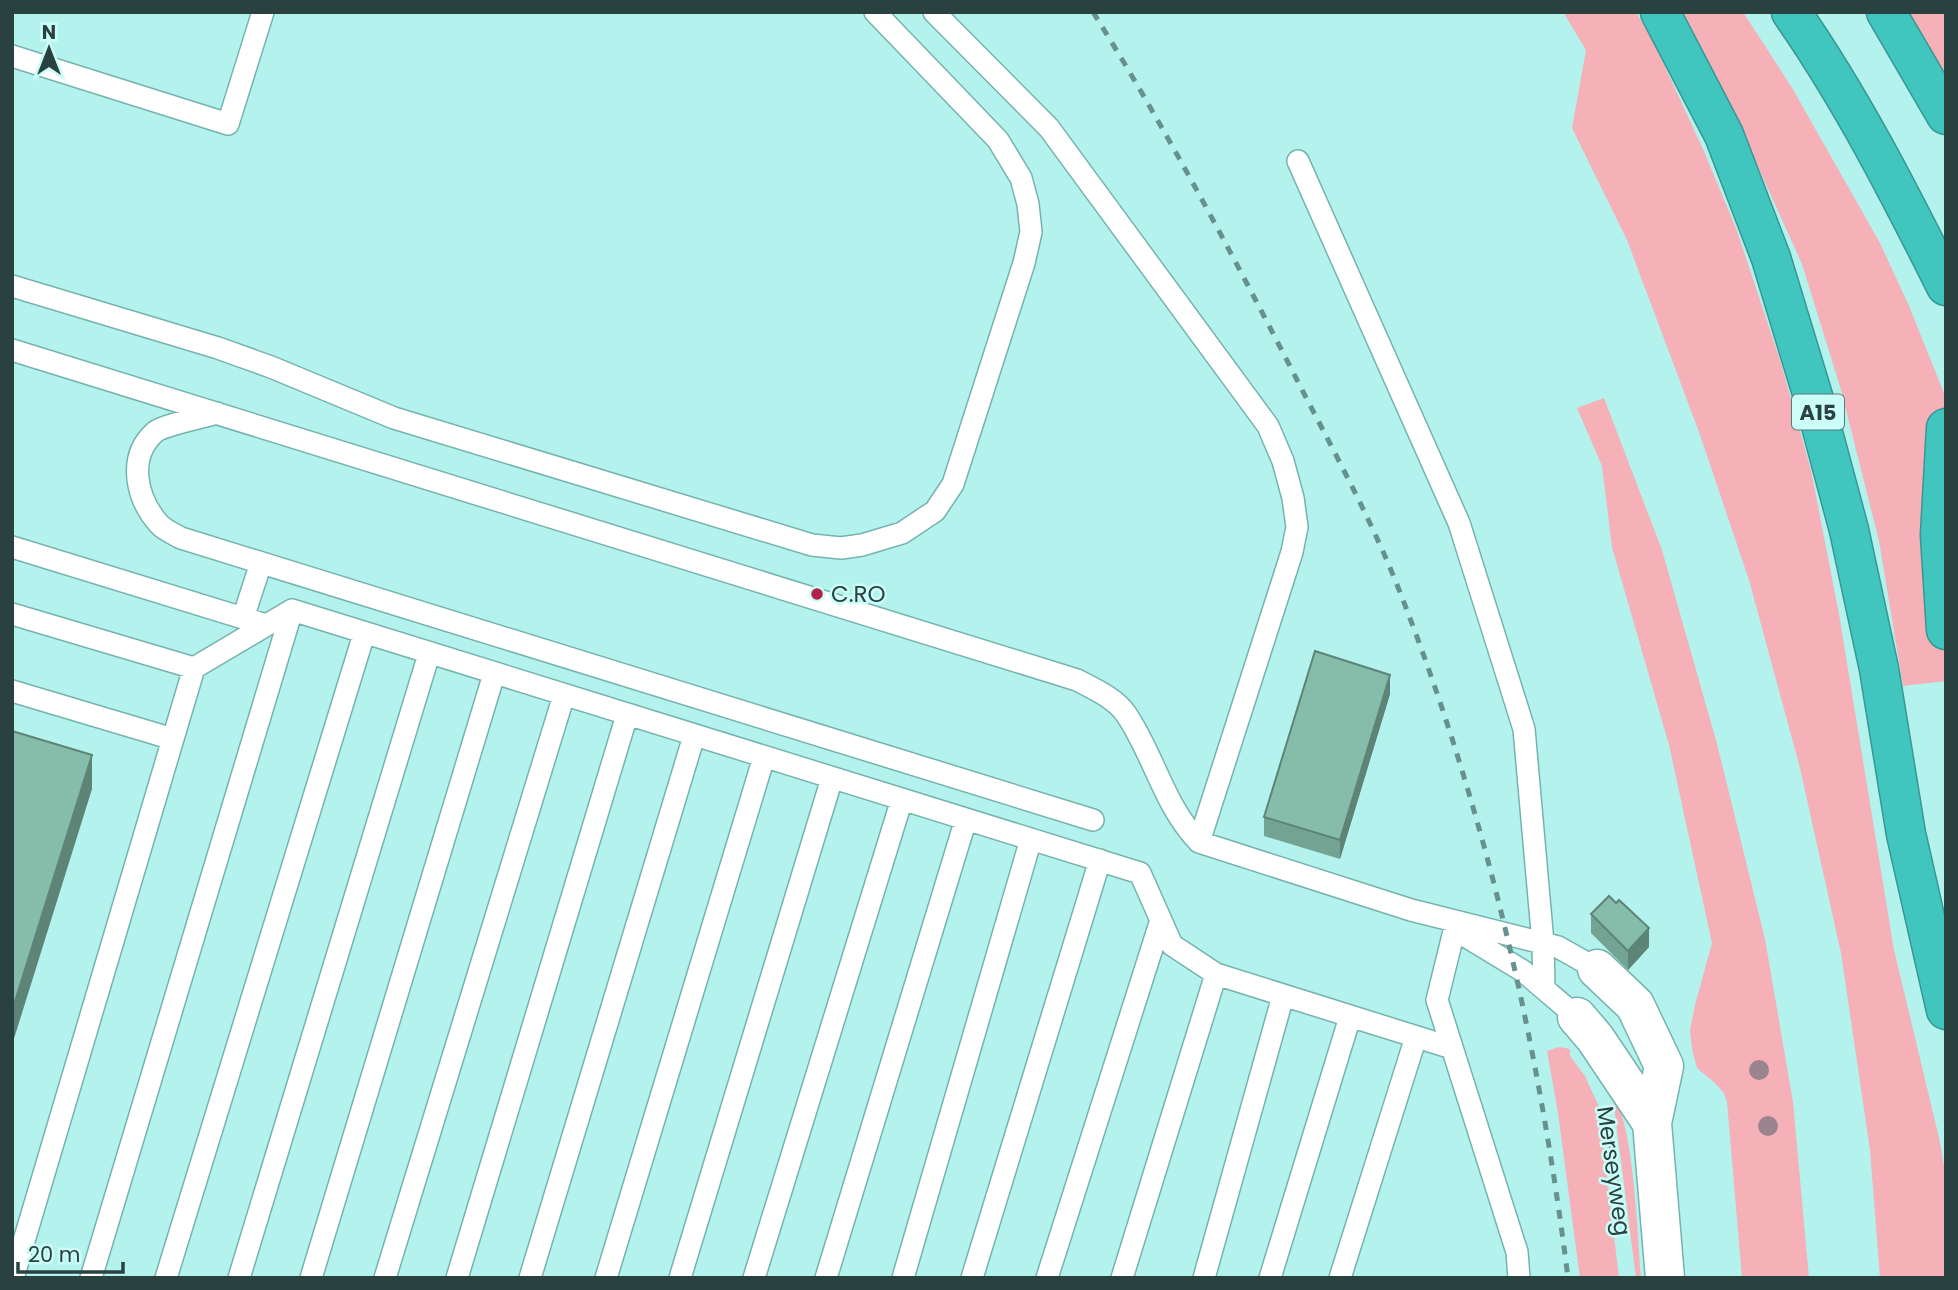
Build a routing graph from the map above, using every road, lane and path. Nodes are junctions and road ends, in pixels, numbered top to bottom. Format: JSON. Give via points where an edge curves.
{"nodes":[{"id":1,"x":263,"y":12,"type":"edge"},
{"id":2,"x":875,"y":12,"type":"edge"},
{"id":3,"x":934,"y":12,"type":"edge"},
{"id":4,"x":1660,"y":12,"type":"edge"},
{"id":5,"x":1791,"y":12,"type":"edge"},
{"id":6,"x":1886,"y":12,"type":"edge"},
{"id":7,"x":12,"y":57,"type":"edge"},
{"id":8,"x":1946,"y":115,"type":"edge"},
{"id":9,"x":1298,"y":161,"type":"dead end"},
{"id":10,"x":12,"y":286,"type":"edge"},
{"id":11,"x":1946,"y":286,"type":"edge"},
{"id":12,"x":12,"y":350,"type":"edge"},
{"id":13,"x":217,"y":413,"type":"junction"},
{"id":14,"x":1946,"y":428,"type":"edge"},
{"id":15,"x":12,"y":547,"type":"edge"},
{"id":16,"x":261,"y":563,"type":"junction"},
{"id":17,"x":292,"y":610,"type":"junction"},
{"id":18,"x":12,"y":614,"type":"edge"},
{"id":19,"x":243,"y":618,"type":"junction"},
{"id":20,"x":266,"y":625,"type":"junction"},
{"id":21,"x":1946,"y":630,"type":"edge"},
{"id":22,"x":364,"y":634,"type":"junction"},
{"id":23,"x":429,"y":654,"type":"junction"},
{"id":24,"x":194,"y":668,"type":"junction"},
{"id":25,"x":494,"y":674,"type":"junction"},
{"id":26,"x":12,"y":691,"type":"edge"},
{"id":27,"x":564,"y":695,"type":"junction"},
{"id":28,"x":627,"y":715,"type":"junction"},
{"id":29,"x":694,"y":736,"type":"junction"},
{"id":30,"x":173,"y":738,"type":"junction"},
{"id":31,"x":764,"y":757,"type":"junction"},
{"id":32,"x":832,"y":778,"type":"junction"},
{"id":33,"x":902,"y":799,"type":"junction"},
{"id":34,"x":966,"y":819,"type":"junction"},
{"id":35,"x":1093,"y":820,"type":"dead end"},
{"id":36,"x":1031,"y":839,"type":"junction"},
{"id":37,"x":1199,"y":842,"type":"junction"},
{"id":38,"x":1100,"y":860,"type":"junction"},
{"id":39,"x":1161,"y":920,"type":"junction"},
{"id":40,"x":1455,"y":926,"type":"junction"},
{"id":41,"x":1543,"y":943,"type":"junction"},
{"id":42,"x":1597,"y":969,"type":"joint"},
{"id":43,"x":1216,"y":974,"type":"junction"},
{"id":44,"x":1544,"y":987,"type":"junction"},
{"id":45,"x":1283,"y":996,"type":"junction"},
{"id":46,"x":1946,"y":1010,"type":"edge"},
{"id":47,"x":1350,"y":1017,"type":"junction"},
{"id":48,"x":1577,"y":1017,"type":"joint"},
{"id":49,"x":1416,"y":1037,"type":"junction"},
{"id":50,"x":1452,"y":1048,"type":"junction"},
{"id":51,"x":1607,"y":1114,"type":"dead end"},
{"id":52,"x":1653,"y":1122,"type":"junction"},
{"id":53,"x":1619,"y":1206,"type":"dead end"},
{"id":54,"x":13,"y":1278,"type":"edge"},
{"id":55,"x":91,"y":1278,"type":"edge"},
{"id":56,"x":166,"y":1278,"type":"edge"},
{"id":57,"x":239,"y":1278,"type":"edge"},
{"id":58,"x":311,"y":1278,"type":"edge"},
{"id":59,"x":385,"y":1278,"type":"edge"},
{"id":60,"x":457,"y":1278,"type":"edge"},
{"id":61,"x":530,"y":1278,"type":"edge"},
{"id":62,"x":606,"y":1278,"type":"edge"},
{"id":63,"x":680,"y":1278,"type":"edge"},
{"id":64,"x":754,"y":1278,"type":"edge"},
{"id":65,"x":826,"y":1278,"type":"edge"},
{"id":66,"x":903,"y":1278,"type":"edge"},
{"id":67,"x":972,"y":1278,"type":"edge"},
{"id":68,"x":1047,"y":1278,"type":"edge"},
{"id":69,"x":1122,"y":1278,"type":"edge"},
{"id":70,"x":1204,"y":1278,"type":"edge"},
{"id":71,"x":1270,"y":1278,"type":"edge"},
{"id":72,"x":1340,"y":1278,"type":"edge"},
{"id":73,"x":1519,"y":1278,"type":"edge"},
{"id":74,"x":1665,"y":1278,"type":"edge"}],
"edges":[{"from":1,"to":7,"type":"lane","via":[[228,124]]},
{"from":2,"to":10,"type":"lane","via":[[998,140],[1021,178],[1031,232],[953,484],[920,522],[884,539],[841,548],[812,545],[394,418],[218,348]]},
{"from":3,"to":37,"type":"lane","via":[[1049,128],[1268,426],[1283,461],[1297,527],[1292,552]]},
{"from":4,"to":46,"type":"highway","number":"A15","via":[[1724,135],[1771,258],[1815,403],[1879,669],[1906,834]]},
{"from":5,"to":11,"type":"highway","via":[[1825,60]]},
{"from":6,"to":8,"type":"highway"},
{"from":9,"to":41,"type":"lane","via":[[1459,523],[1524,729]]},
{"from":12,"to":13,"type":"lane"},
{"from":13,"to":16,"type":"lane","via":[[156,430],[139,452],[142,498],[160,526],[181,538]]},
{"from":13,"to":37,"type":"lane","via":[[1077,680],[1125,712],[1183,825]]},
{"from":14,"to":21,"type":"highway","via":[[1940,536]]},
{"from":15,"to":19,"type":"lane"},
{"from":16,"to":19,"type":"lane"},
{"from":16,"to":35,"type":"lane"},
{"from":17,"to":20,"type":"lane"},
{"from":17,"to":22,"type":"lane"},
{"from":17,"to":55,"type":"lane"},
{"from":18,"to":24,"type":"lane"},
{"from":19,"to":20,"type":"lane"},
{"from":20,"to":24,"type":"lane"},
{"from":22,"to":23,"type":"lane"},
{"from":22,"to":56,"type":"lane"},
{"from":23,"to":25,"type":"lane"},
{"from":23,"to":57,"type":"lane"},
{"from":24,"to":30,"type":"lane"},
{"from":25,"to":27,"type":"lane"},
{"from":25,"to":58,"type":"lane"},
{"from":26,"to":30,"type":"lane"},
{"from":27,"to":28,"type":"lane"},
{"from":27,"to":59,"type":"lane"},
{"from":28,"to":29,"type":"lane"},
{"from":28,"to":60,"type":"lane"},
{"from":29,"to":31,"type":"lane"},
{"from":29,"to":61,"type":"lane"},
{"from":30,"to":54,"type":"lane"},
{"from":31,"to":32,"type":"lane"},
{"from":31,"to":62,"type":"lane"},
{"from":32,"to":33,"type":"lane"},
{"from":32,"to":63,"type":"lane"},
{"from":33,"to":34,"type":"lane"},
{"from":33,"to":64,"type":"lane"},
{"from":34,"to":36,"type":"lane"},
{"from":34,"to":65,"type":"lane"},
{"from":36,"to":38,"type":"lane"},
{"from":36,"to":66,"type":"lane"},
{"from":37,"to":40,"type":"lane"},
{"from":38,"to":39,"type":"lane","via":[[1140,873]]},
{"from":38,"to":67,"type":"lane"},
{"from":39,"to":43,"type":"lane","via":[[1171,945]]},
{"from":39,"to":68,"type":"lane"},
{"from":40,"to":41,"type":"lane"},
{"from":40,"to":44,"type":"lane"},
{"from":40,"to":50,"type":"lane","via":[[1437,1000]]},
{"from":41,"to":42,"type":"lane"},
{"from":41,"to":44,"type":"lane"},
{"from":42,"to":52,"type":"street","name":"Merseyweg","via":[[1635,1005],[1664,1066]]},
{"from":43,"to":45,"type":"lane"},
{"from":43,"to":69,"type":"lane"},
{"from":44,"to":48,"type":"lane"},
{"from":45,"to":47,"type":"lane"},
{"from":45,"to":70,"type":"lane"},
{"from":47,"to":49,"type":"lane"},
{"from":47,"to":71,"type":"lane"},
{"from":48,"to":52,"type":"street","name":"Merseyweg"},
{"from":49,"to":50,"type":"lane"},
{"from":49,"to":72,"type":"lane"},
{"from":50,"to":73,"type":"lane","via":[[1517,1252]]},
{"from":51,"to":53,"type":"path","name":"Merseyweg"},
{"from":52,"to":74,"type":"street","name":"Merseyweg"}]}
